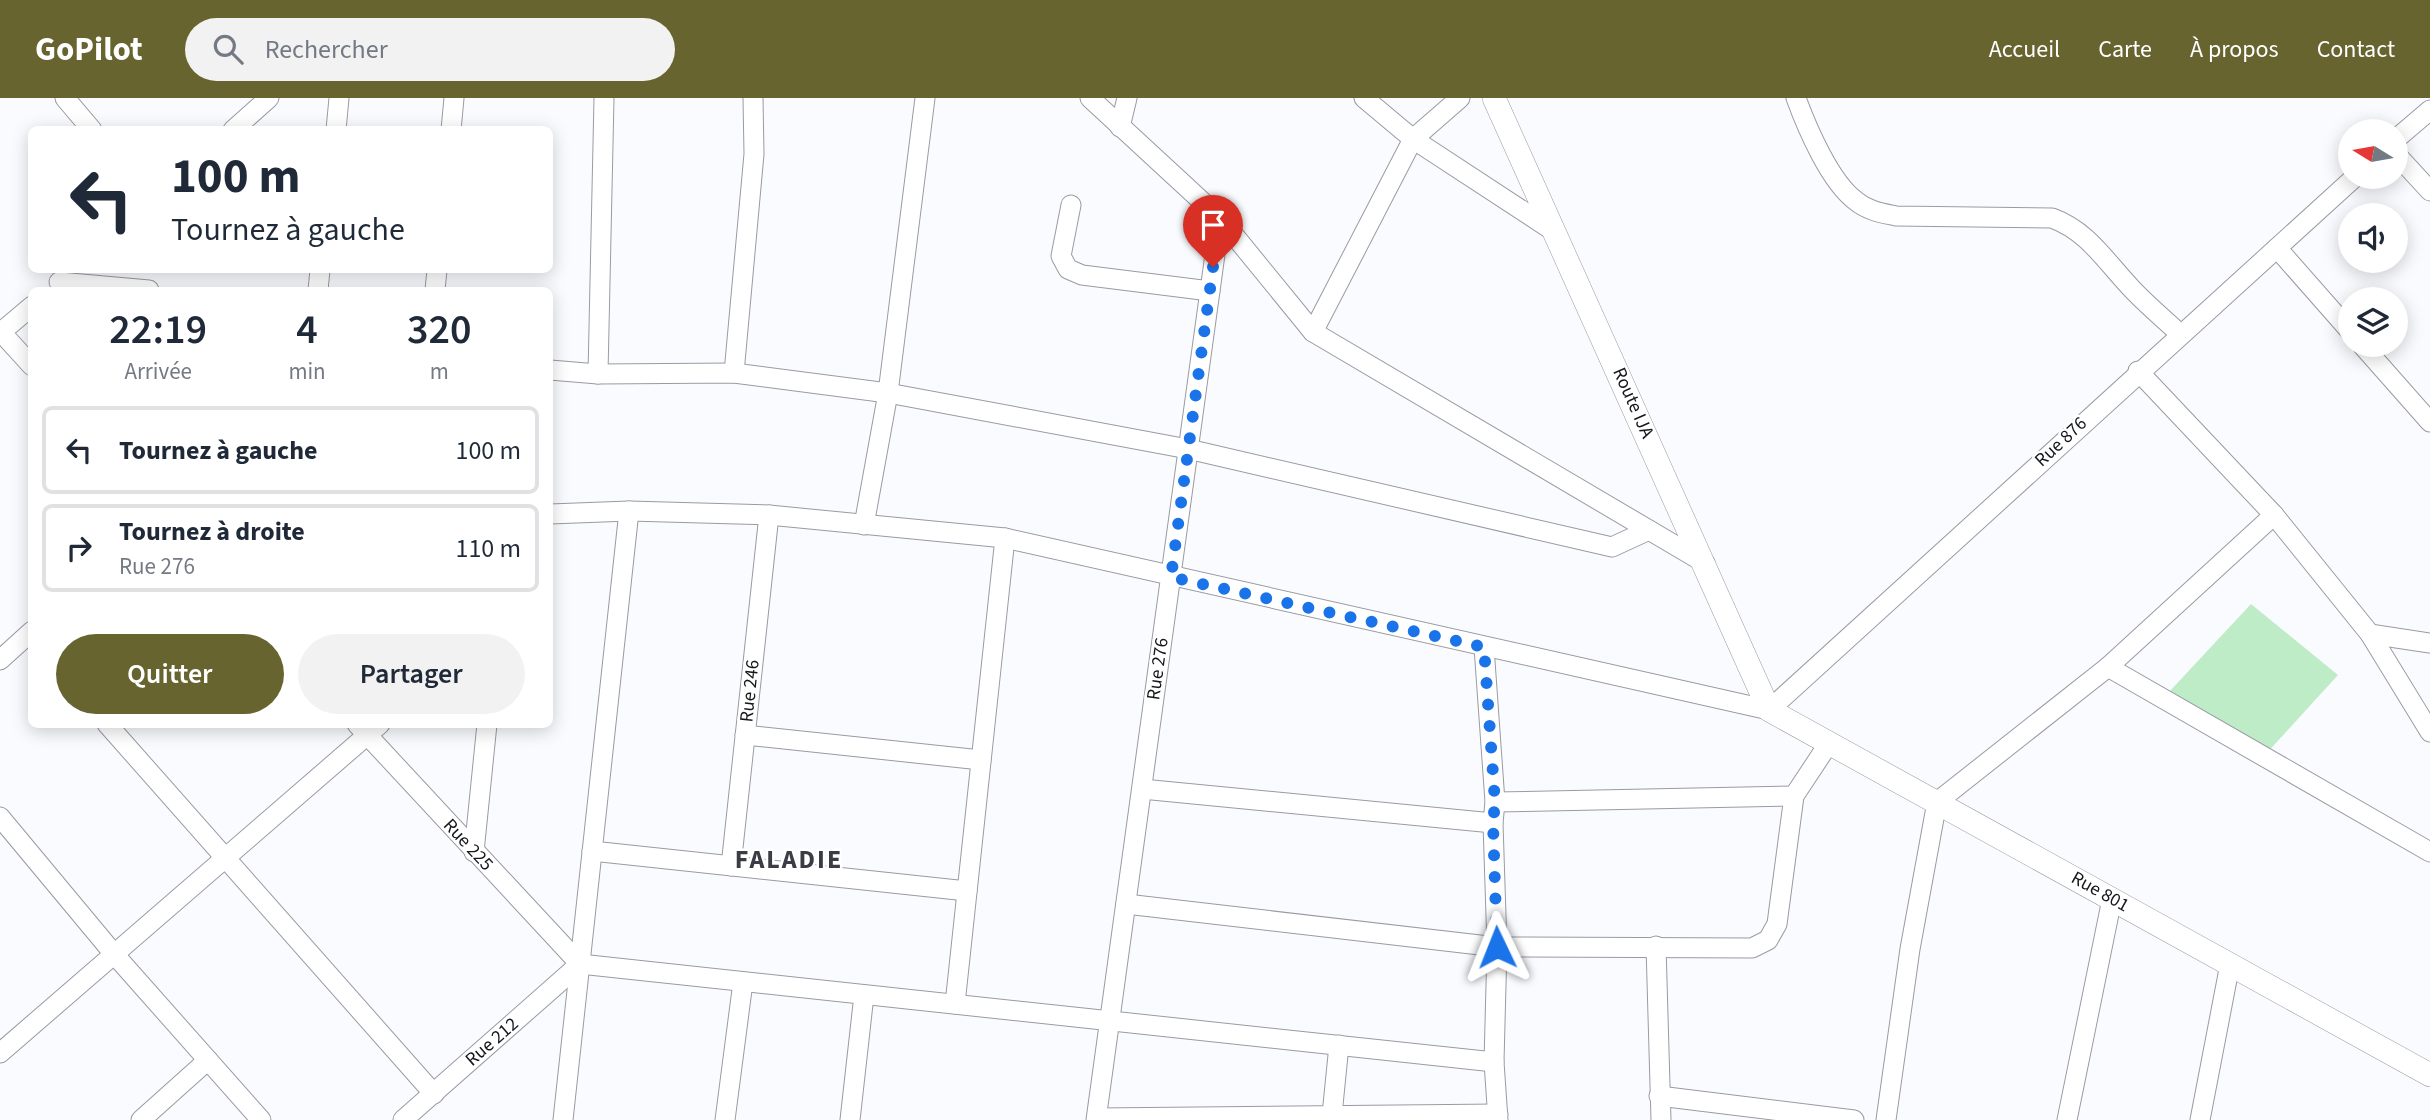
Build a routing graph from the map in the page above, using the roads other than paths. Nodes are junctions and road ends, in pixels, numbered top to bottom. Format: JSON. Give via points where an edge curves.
{"nodes":[{"id":1,"x":65,"y":98,"type":"edge"},
{"id":2,"x":269,"y":98,"type":"edge"},
{"id":3,"x":339,"y":98,"type":"edge"},
{"id":4,"x":454,"y":98,"type":"edge"},
{"id":5,"x":604,"y":98,"type":"edge"},
{"id":6,"x":754,"y":98,"type":"edge"},
{"id":7,"x":925,"y":98,"type":"edge"},
{"id":8,"x":1090,"y":98,"type":"edge"},
{"id":9,"x":1127,"y":98,"type":"edge"},
{"id":10,"x":1364,"y":98,"type":"edge"},
{"id":11,"x":1460,"y":98,"type":"edge"},
{"id":12,"x":1494,"y":98,"type":"edge"},
{"id":13,"x":1796,"y":98,"type":"edge"},
{"id":14,"x":2430,"y":110,"type":"edge"},
{"id":15,"x":90,"y":126,"type":"edge"},
{"id":16,"x":238,"y":126,"type":"edge"},
{"id":17,"x":336,"y":126,"type":"edge"},
{"id":18,"x":451,"y":126,"type":"edge"},
{"id":19,"x":1120,"y":127,"type":"junction"},
{"id":20,"x":2408,"y":129,"type":"edge"},
{"id":21,"x":1413,"y":139,"type":"junction"},
{"id":22,"x":2408,"y":167,"type":"edge"},
{"id":23,"x":2341,"y":189,"type":"edge"},
{"id":24,"x":2430,"y":191,"type":"edge"},
{"id":25,"x":1071,"y":205,"type":"dead end"},
{"id":26,"x":1220,"y":218,"type":"junction"},
{"id":27,"x":1555,"y":232,"type":"junction"},
{"id":28,"x":2277,"y":248,"type":"junction"},
{"id":29,"x":60,"y":281,"type":"edge"},
{"id":30,"x":119,"y":287,"type":"edge"},
{"id":31,"x":1210,"y":291,"type":"junction"},
{"id":32,"x":28,"y":309,"type":"edge"},
{"id":33,"x":2338,"y":317,"type":"edge"},
{"id":34,"x":0,"y":332,"type":"edge"},
{"id":35,"x":1313,"y":332,"type":"junction"},
{"id":36,"x":2180,"y":334,"type":"junction"},
{"id":37,"x":2373,"y":357,"type":"edge"},
{"id":38,"x":28,"y":362,"type":"edge"},
{"id":39,"x":553,"y":370,"type":"edge"},
{"id":40,"x":2138,"y":371,"type":"junction"},
{"id":41,"x":598,"y":373,"type":"junction"},
{"id":42,"x":734,"y":373,"type":"junction"},
{"id":43,"x":888,"y":393,"type":"junction"},
{"id":44,"x":2430,"y":422,"type":"edge"},
{"id":45,"x":1188,"y":449,"type":"junction"},
{"id":46,"x":629,"y":511,"type":"junction"},
{"id":47,"x":553,"y":514,"type":"edge"},
{"id":48,"x":769,"y":515,"type":"junction"},
{"id":49,"x":2274,"y":515,"type":"junction"},
{"id":50,"x":864,"y":524,"type":"junction"},
{"id":51,"x":1649,"y":530,"type":"junction"},
{"id":52,"x":1005,"y":538,"type":"junction"},
{"id":53,"x":1705,"y":563,"type":"junction"},
{"id":54,"x":1171,"y":577,"type":"junction"},
{"id":55,"x":2370,"y":634,"type":"junction"},
{"id":56,"x":28,"y":639,"type":"edge"},
{"id":57,"x":2430,"y":643,"type":"edge"},
{"id":58,"x":1484,"y":647,"type":"junction"},
{"id":59,"x":0,"y":660,"type":"edge"},
{"id":60,"x":2108,"y":667,"type":"junction"},
{"id":61,"x":1769,"y":710,"type":"junction"},
{"id":62,"x":111,"y":728,"type":"edge"},
{"id":63,"x":368,"y":728,"type":"edge"},
{"id":64,"x":487,"y":728,"type":"edge"},
{"id":65,"x":2430,"y":732,"type":"edge"},
{"id":66,"x":746,"y":735,"type":"junction"},
{"id":67,"x":1829,"y":743,"type":"junction"},
{"id":68,"x":981,"y":760,"type":"junction"},
{"id":69,"x":1142,"y":789,"type":"junction"},
{"id":70,"x":1794,"y":796,"type":"junction"},
{"id":71,"x":1495,"y":802,"type":"junction"},
{"id":72,"x":1937,"y":802,"type":"junction"},
{"id":73,"x":0,"y":817,"type":"edge"},
{"id":74,"x":1493,"y":823,"type":"junction"},
{"id":75,"x":592,"y":851,"type":"junction"},
{"id":76,"x":474,"y":852,"type":"junction"},
{"id":77,"x":2430,"y":852,"type":"edge"},
{"id":78,"x":226,"y":858,"type":"junction"},
{"id":79,"x":731,"y":866,"type":"junction"},
{"id":80,"x":967,"y":891,"type":"junction"},
{"id":81,"x":2112,"y":899,"type":"junction"},
{"id":82,"x":1126,"y":904,"type":"junction"},
{"id":83,"x":1656,"y":946,"type":"junction"},
{"id":84,"x":1497,"y":947,"type":"junction"},
{"id":85,"x":114,"y":954,"type":"junction"},
{"id":86,"x":580,"y":964,"type":"junction"},
{"id":87,"x":2230,"y":964,"type":"junction"},
{"id":88,"x":743,"y":982,"type":"junction"},
{"id":89,"x":864,"y":995,"type":"junction"},
{"id":90,"x":955,"y":1004,"type":"junction"},
{"id":91,"x":1110,"y":1021,"type":"junction"},
{"id":92,"x":1339,"y":1045,"type":"junction"},
{"id":93,"x":0,"y":1053,"type":"edge"},
{"id":94,"x":208,"y":1060,"type":"junction"},
{"id":95,"x":1494,"y":1062,"type":"junction"},
{"id":96,"x":2430,"y":1075,"type":"edge"},
{"id":97,"x":434,"y":1094,"type":"junction"},
{"id":98,"x":1659,"y":1096,"type":"junction"},
{"id":99,"x":1332,"y":1115,"type":"junction"},
{"id":100,"x":1498,"y":1117,"type":"edge"},
{"id":101,"x":1096,"y":1119,"type":"edge"},
{"id":102,"x":141,"y":1120,"type":"edge"},
{"id":103,"x":261,"y":1120,"type":"edge"},
{"id":104,"x":403,"y":1120,"type":"edge"},
{"id":105,"x":563,"y":1120,"type":"edge"},
{"id":106,"x":725,"y":1120,"type":"edge"},
{"id":107,"x":850,"y":1120,"type":"edge"},
{"id":108,"x":1661,"y":1120,"type":"edge"},
{"id":109,"x":1854,"y":1120,"type":"edge"},
{"id":110,"x":1886,"y":1120,"type":"edge"},
{"id":111,"x":2067,"y":1120,"type":"edge"},
{"id":112,"x":2200,"y":1120,"type":"edge"}],
"edges":[{"from":1,"to":15,"type":"street"},
{"from":2,"to":16,"type":"street"},
{"from":3,"to":17,"type":"street"},
{"from":4,"to":18,"type":"street"},
{"from":5,"to":41,"type":"street"},
{"from":6,"to":42,"type":"street","via":[[754,154]]},
{"from":7,"to":43,"type":"street"},
{"from":8,"to":19,"type":"street"},
{"from":9,"to":19,"type":"street"},
{"from":10,"to":21,"type":"street"},
{"from":11,"to":21,"type":"street"},
{"from":12,"to":27,"type":"street","name":"Route IJA"},
{"from":13,"to":36,"type":"street","via":[[1813,144],[1854,200],[1873,211],[1896,216],[2052,218],[2069,224]]},
{"from":14,"to":20,"type":"street"},
{"from":19,"to":26,"type":"street"},
{"from":21,"to":27,"type":"street"},
{"from":21,"to":35,"type":"street"},
{"from":22,"to":24,"type":"street"},
{"from":23,"to":28,"type":"street","name":"Rue 876"},
{"from":25,"to":31,"type":"street","via":[[1062,256],[1068,269],[1082,275]]},
{"from":26,"to":31,"type":"street","name":"Rue 276"},
{"from":26,"to":35,"type":"street"},
{"from":27,"to":53,"type":"street","name":"Route IJA"},
{"from":28,"to":33,"type":"street"},
{"from":28,"to":36,"type":"street","name":"Rue 876"},
{"from":29,"to":30,"type":"street"},
{"from":31,"to":45,"type":"street","name":"Rue 276"},
{"from":32,"to":34,"type":"street"},
{"from":34,"to":38,"type":"street"},
{"from":35,"to":51,"type":"street"},
{"from":36,"to":40,"type":"street","name":"Rue 876"},
{"from":37,"to":44,"type":"street"},
{"from":39,"to":41,"type":"street"},
{"from":40,"to":49,"type":"street"},
{"from":40,"to":61,"type":"street","name":"Rue 876"},
{"from":41,"to":42,"type":"street"},
{"from":42,"to":43,"type":"street"},
{"from":43,"to":45,"type":"street"},
{"from":43,"to":50,"type":"street"},
{"from":45,"to":51,"type":"street","via":[[1612,547]]},
{"from":45,"to":54,"type":"street","name":"Rue 276"},
{"from":46,"to":47,"type":"street"},
{"from":46,"to":48,"type":"street"},
{"from":46,"to":75,"type":"street"},
{"from":48,"to":50,"type":"street"},
{"from":48,"to":66,"type":"street","name":"Rue 246"},
{"from":49,"to":55,"type":"street"},
{"from":49,"to":60,"type":"street"},
{"from":50,"to":52,"type":"street"},
{"from":51,"to":53,"type":"street"},
{"from":52,"to":54,"type":"street"},
{"from":52,"to":68,"type":"street"},
{"from":53,"to":61,"type":"street","name":"Route IJA"},
{"from":54,"to":58,"type":"street"},
{"from":54,"to":69,"type":"street","name":"Rue 276"},
{"from":55,"to":57,"type":"street"},
{"from":55,"to":65,"type":"street"},
{"from":56,"to":59,"type":"street"},
{"from":58,"to":61,"type":"street"},
{"from":58,"to":71,"type":"street"},
{"from":60,"to":72,"type":"street"},
{"from":60,"to":77,"type":"street"},
{"from":61,"to":67,"type":"street","name":"Rue 801"},
{"from":62,"to":78,"type":"street"},
{"from":63,"to":76,"type":"street","name":"Rue 225"},
{"from":63,"to":78,"type":"street"},
{"from":64,"to":76,"type":"street"},
{"from":66,"to":68,"type":"street"},
{"from":66,"to":79,"type":"street","name":"Rue 246"},
{"from":67,"to":70,"type":"street"},
{"from":67,"to":72,"type":"street","name":"Rue 801"},
{"from":68,"to":80,"type":"street"},
{"from":69,"to":74,"type":"street"},
{"from":69,"to":82,"type":"street","name":"Rue 276"},
{"from":70,"to":71,"type":"street"},
{"from":70,"to":83,"type":"street","via":[[1777,924],[1768,940],[1752,948]]},
{"from":71,"to":74,"type":"street"},
{"from":72,"to":81,"type":"street","name":"Rue 801"},
{"from":72,"to":110,"type":"street"},
{"from":73,"to":85,"type":"street"},
{"from":74,"to":84,"type":"street"},
{"from":75,"to":79,"type":"street"},
{"from":75,"to":86,"type":"street"},
{"from":76,"to":86,"type":"street","name":"Rue 225"},
{"from":78,"to":85,"type":"street"},
{"from":78,"to":97,"type":"street"},
{"from":79,"to":80,"type":"street"},
{"from":80,"to":90,"type":"street"},
{"from":81,"to":87,"type":"street","name":"Rue 801"},
{"from":81,"to":111,"type":"street"},
{"from":82,"to":84,"type":"street"},
{"from":82,"to":91,"type":"street","name":"Rue 276"},
{"from":83,"to":84,"type":"street"},
{"from":83,"to":98,"type":"street"},
{"from":84,"to":95,"type":"street"},
{"from":85,"to":93,"type":"street"},
{"from":85,"to":94,"type":"street"},
{"from":86,"to":88,"type":"street"},
{"from":86,"to":97,"type":"street","name":"Rue 212"},
{"from":86,"to":105,"type":"street"},
{"from":87,"to":96,"type":"street","name":"Rue 801"},
{"from":87,"to":112,"type":"street"},
{"from":88,"to":89,"type":"street"},
{"from":88,"to":106,"type":"street"},
{"from":89,"to":90,"type":"street"},
{"from":89,"to":107,"type":"street"},
{"from":90,"to":91,"type":"street"},
{"from":91,"to":92,"type":"street"},
{"from":91,"to":101,"type":"street","name":"Rue 276"},
{"from":92,"to":95,"type":"street"},
{"from":92,"to":99,"type":"street"},
{"from":94,"to":102,"type":"street"},
{"from":94,"to":103,"type":"street"},
{"from":95,"to":100,"type":"street"},
{"from":97,"to":104,"type":"street","name":"Rue 212"},
{"from":98,"to":108,"type":"street"},
{"from":98,"to":109,"type":"street"},
{"from":99,"to":100,"type":"street"},
{"from":99,"to":101,"type":"street"}]}
